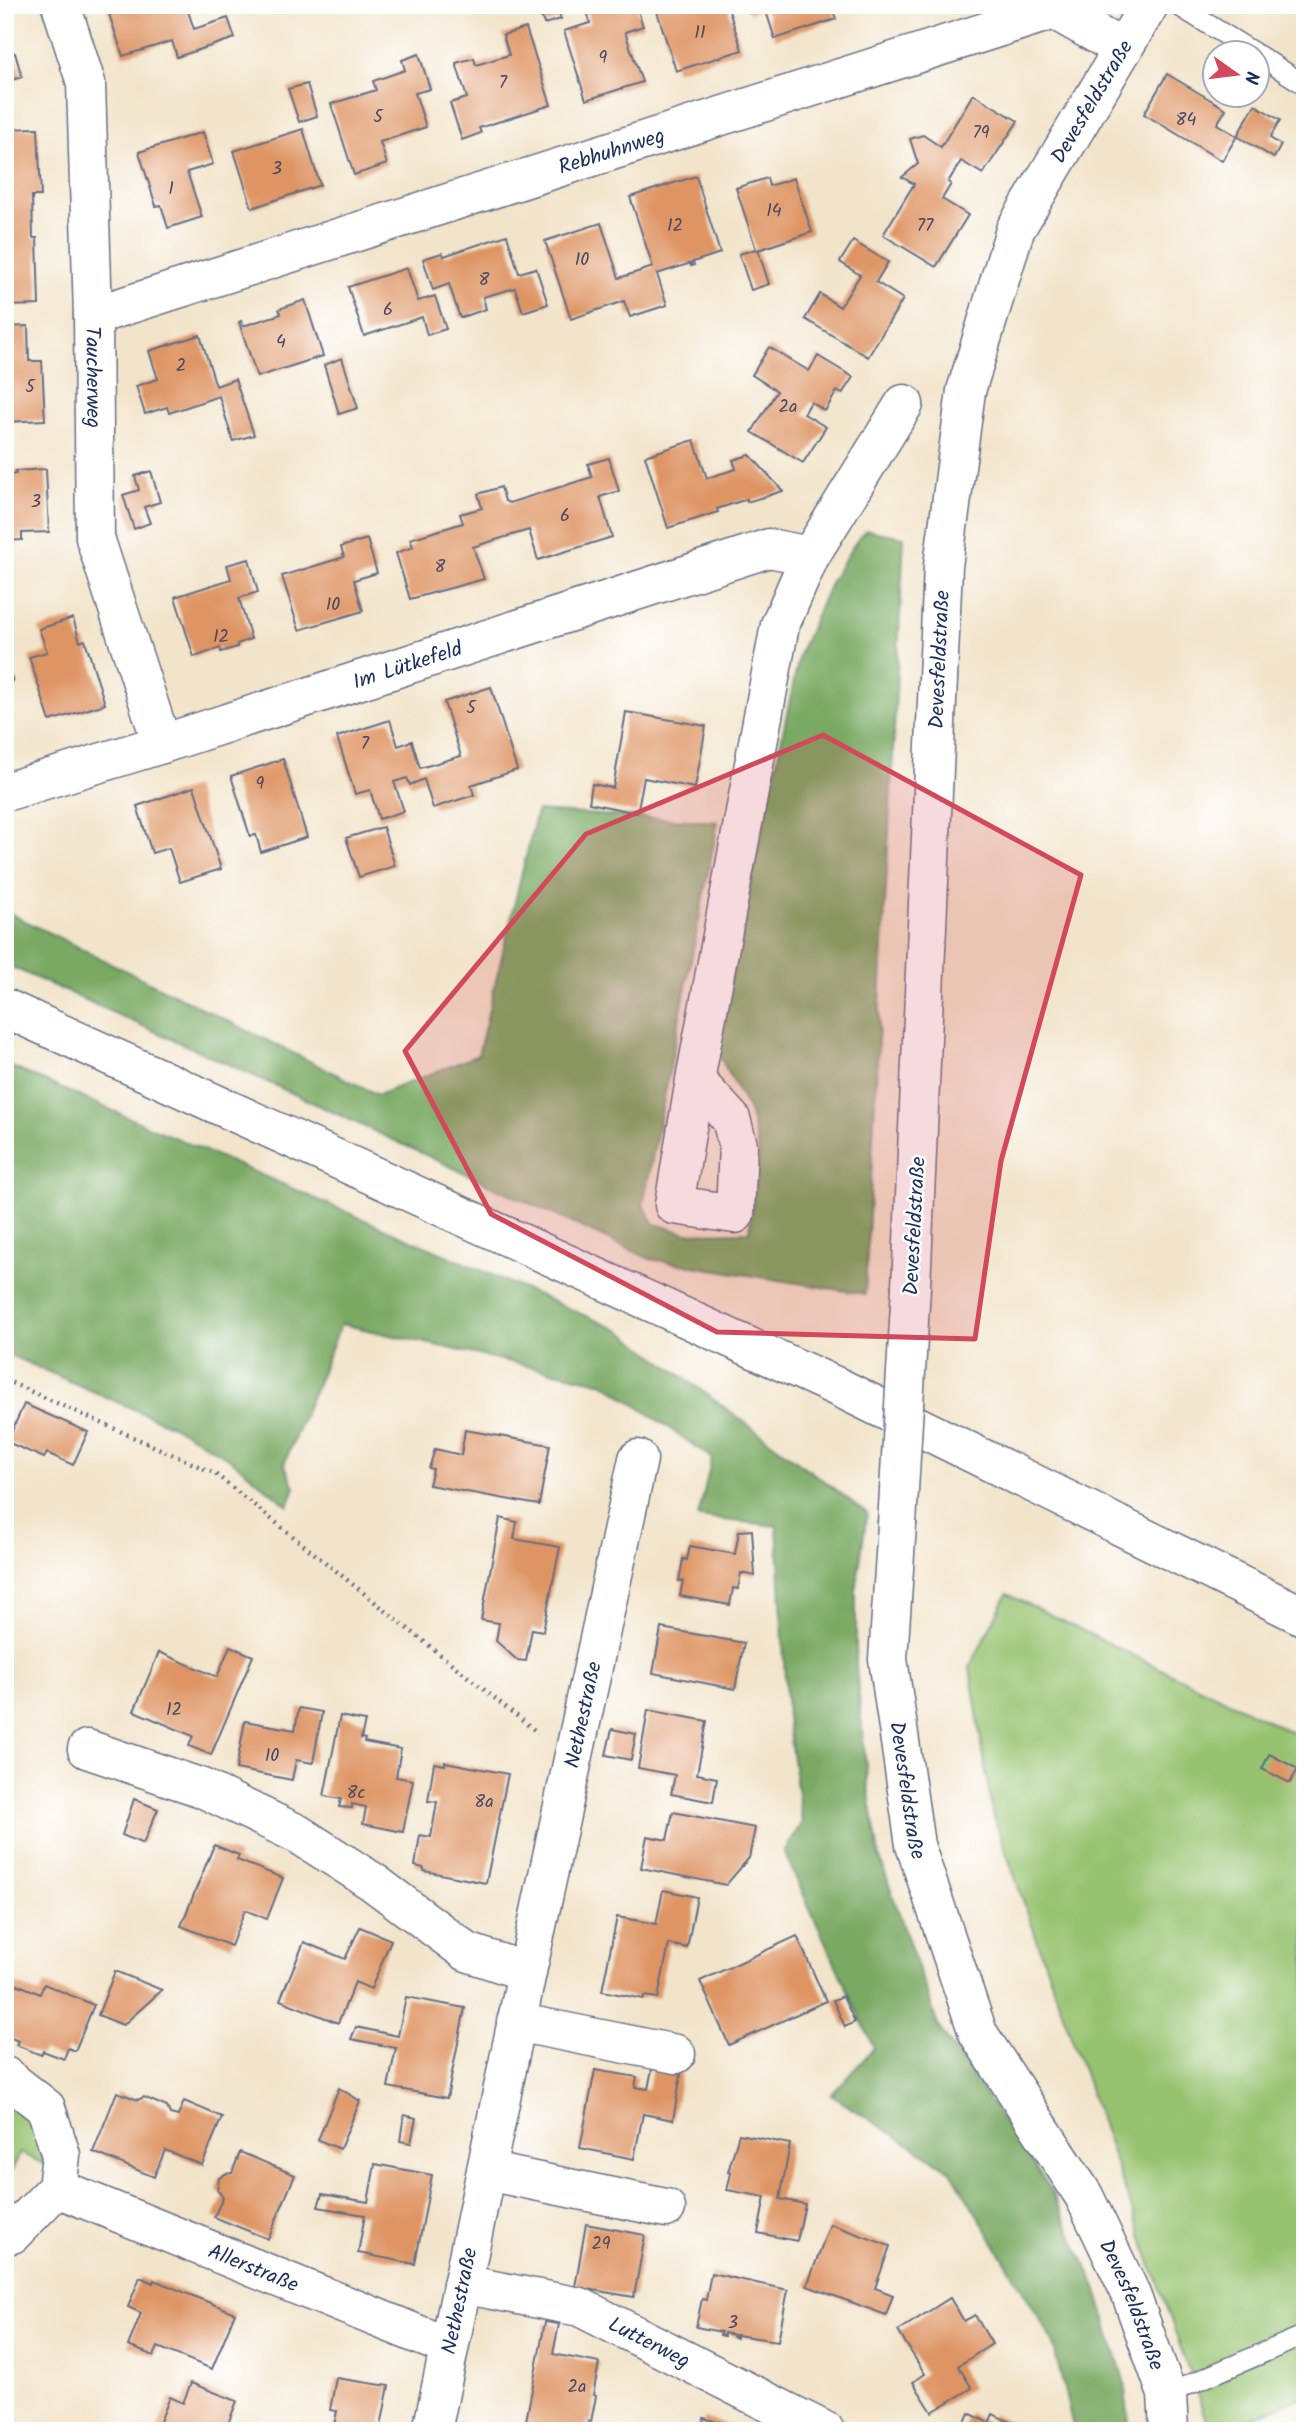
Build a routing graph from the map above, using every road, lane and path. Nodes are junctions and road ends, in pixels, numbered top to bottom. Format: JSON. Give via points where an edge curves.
{"nodes":[{"id":1,"x":61,"y":5,"type":"edge"},
{"id":2,"x":1149,"y":5,"type":"edge"},
{"id":3,"x":1177,"y":5,"type":"edge"},
{"id":4,"x":1230,"y":38,"type":"edge"},
{"id":5,"x":1123,"y":49,"type":"junction"},
{"id":6,"x":1272,"y":64,"type":"edge"},
{"id":7,"x":1305,"y":85,"type":"edge"},
{"id":8,"x":93,"y":316,"type":"junction"},
{"id":9,"x":904,"y":404,"type":"dead end"},
{"id":10,"x":810,"y":556,"type":"junction"},
{"id":11,"x":162,"y":744,"type":"junction"},
{"id":12,"x":5,"y":792,"type":"edge"},
{"id":13,"x":5,"y":1009,"type":"edge"},
{"id":14,"x":695,"y":1080,"type":"dead end"},
{"id":15,"x":5,"y":1380,"type":"edge"},
{"id":16,"x":638,"y":1459,"type":"dead end"},
{"id":17,"x":1305,"y":1617,"type":"edge"},
{"id":18,"x":575,"y":1746,"type":"junction"},
{"id":19,"x":87,"y":1749,"type":"dead end"},
{"id":20,"x":527,"y":1972,"type":"junction"},
{"id":21,"x":516,"y":2022,"type":"junction"},
{"id":22,"x":676,"y":2054,"type":"dead end"},
{"id":23,"x":5,"y":2076,"type":"edge"},
{"id":24,"x":486,"y":2171,"type":"junction"},
{"id":25,"x":57,"y":2188,"type":"junction"},
{"id":26,"x":666,"y":2208,"type":"dead end"},
{"id":27,"x":5,"y":2235,"type":"edge"},
{"id":28,"x":463,"y":2284,"type":"junction"},
{"id":29,"x":1305,"y":2335,"type":"edge"},
{"id":30,"x":449,"y":2347,"type":"junction"},
{"id":31,"x":1168,"y":2412,"type":"edge"},
{"id":32,"x":432,"y":2431,"type":"edge"},
{"id":33,"x":825,"y":2431,"type":"edge"}],
"edges":[{"from":1,"to":8,"type":"main road","name":"Taucherweg","via":[[86,83]]},
{"from":2,"to":5,"type":"main road","name":"Devesfeldstraße"},
{"from":3,"to":4,"type":"lane"},
{"from":5,"to":8,"type":"main road","name":"Rebhuhnweg","via":[[1054,10]]},
{"from":5,"to":31,"type":"main road","name":"Devesfeldstraße","bridge":true,"via":[[1015,230],[966,391],[943,566],[911,1287],[888,1659],[915,1845],[978,2034],[1084,2196],[1130,2292]]},
{"from":6,"to":7,"type":"lane"},
{"from":8,"to":11,"type":"main road","name":"Taucherweg","via":[[95,538]]},
{"from":9,"to":10,"type":"main road"},
{"from":10,"to":11,"type":"main road","name":"Im Lütkefeld","via":[[769,548]]},
{"from":10,"to":14,"type":"main road","via":[[780,625]]},
{"from":11,"to":12,"type":"main road","name":"Im Lütkefeld"},
{"from":13,"to":17,"type":"main road","via":[[842,1389]]},
{"from":15,"to":18,"type":"path","via":[[214,1472],[540,1734]]},
{"from":16,"to":18,"type":"main road","name":"Nethestraße"},
{"from":18,"to":20,"type":"main road","name":"Nethestraße"},
{"from":19,"to":20,"type":"main road","via":[[201,1788],[298,1834],[373,1882],[467,1952]]},
{"from":20,"to":21,"type":"main road","name":"Nethestraße"},
{"from":21,"to":22,"type":"main road"},
{"from":21,"to":24,"type":"main road","name":"Nethestraße"},
{"from":23,"to":25,"type":"main road","via":[[46,2109],[61,2155]]},
{"from":24,"to":26,"type":"main road"},
{"from":24,"to":28,"type":"main road","name":"Nethestraße"},
{"from":25,"to":27,"type":"main road","via":[[12,2234]]},
{"from":25,"to":30,"type":"main road","name":"Allerstraße"},
{"from":28,"to":30,"type":"main road","name":"Nethestraße"},
{"from":28,"to":33,"type":"main road","name":"Lutterweg","via":[[580,2307]]},
{"from":29,"to":31,"type":"lane"},
{"from":30,"to":32,"type":"main road","name":"Nethestraße"}]}
